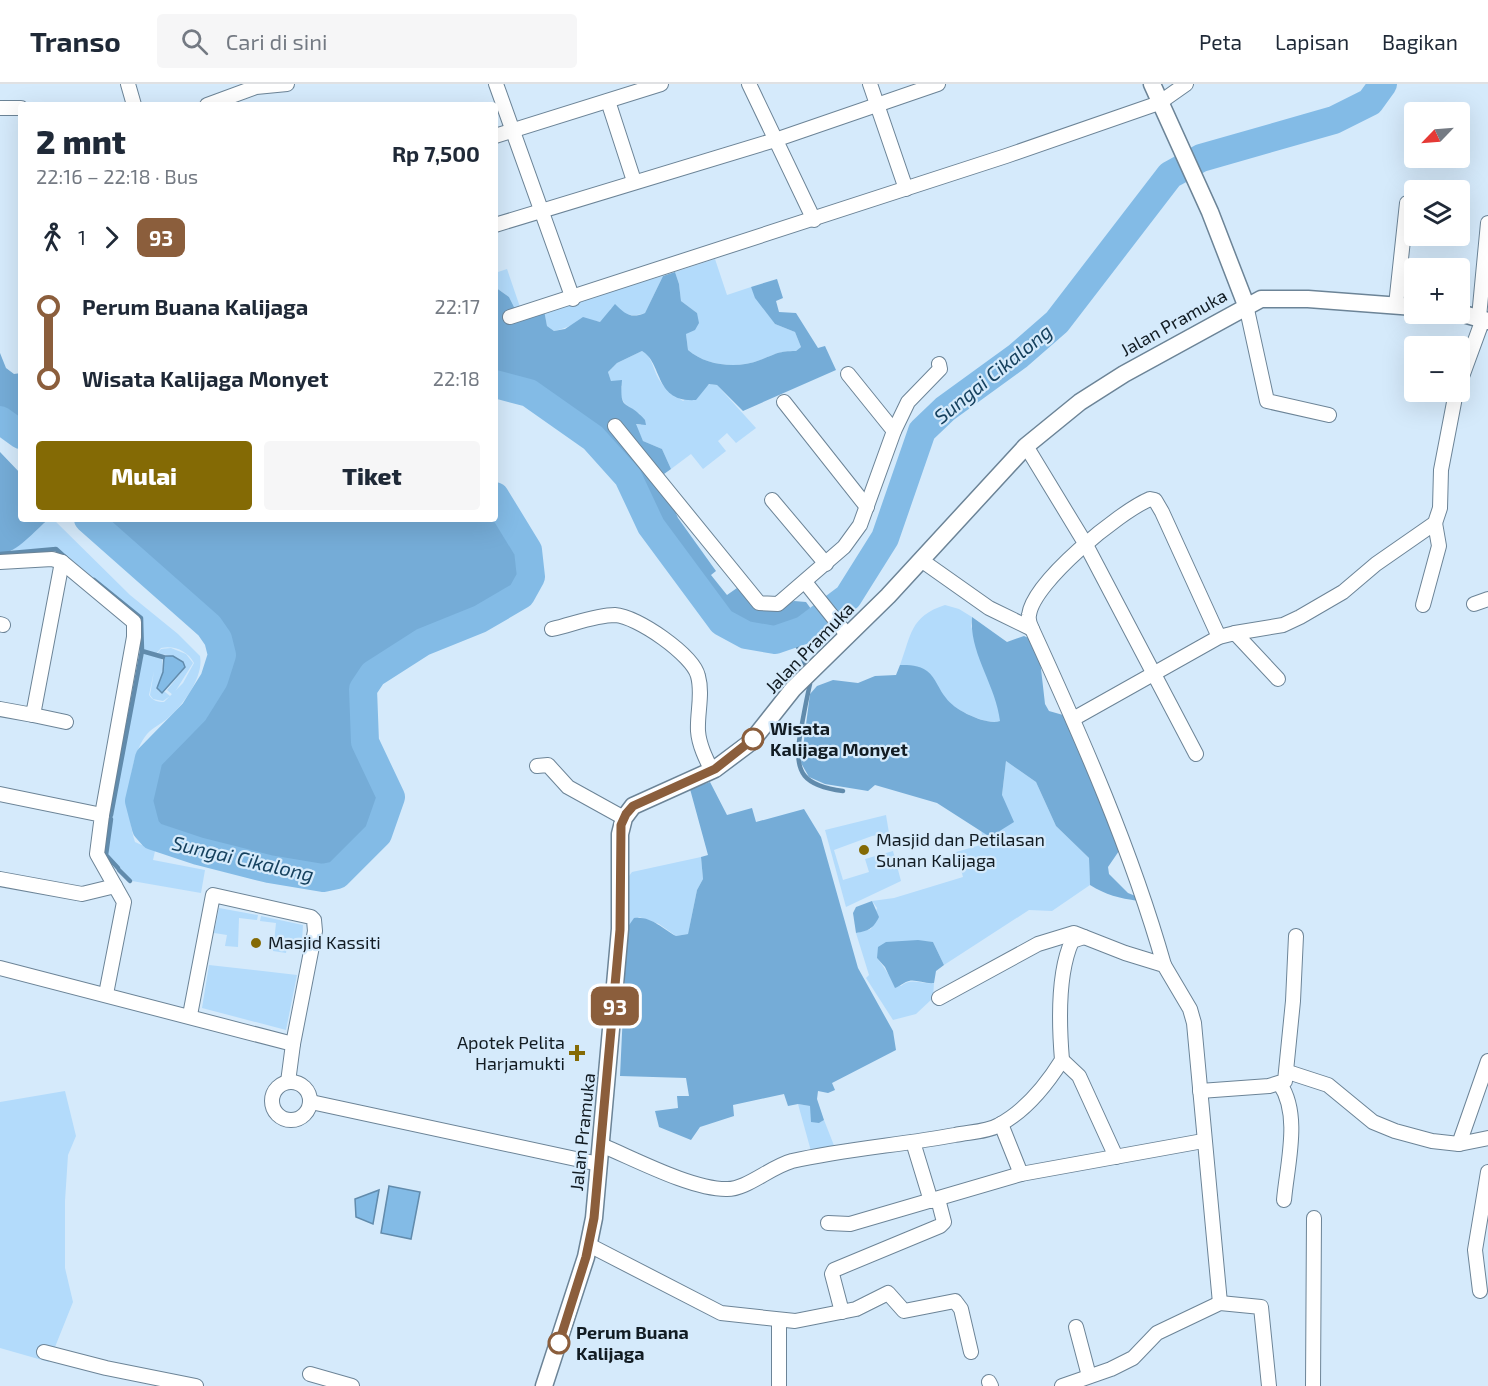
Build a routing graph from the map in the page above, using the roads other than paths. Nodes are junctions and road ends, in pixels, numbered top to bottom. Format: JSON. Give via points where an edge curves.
{"nodes":[{"id":1,"x":128,"y":84,"type":"edge"},
{"id":2,"x":287,"y":84,"type":"edge"},
{"id":3,"x":496,"y":84,"type":"edge"},
{"id":4,"x":661,"y":84,"type":"edge"},
{"id":5,"x":749,"y":84,"type":"edge"},
{"id":6,"x":870,"y":84,"type":"edge"},
{"id":7,"x":938,"y":84,"type":"edge"},
{"id":8,"x":1152,"y":84,"type":"edge"},
{"id":9,"x":1186,"y":84,"type":"edge"},
{"id":10,"x":609,"y":101,"type":"junction"},
{"id":11,"x":133,"y":102,"type":"edge"},
{"id":12,"x":215,"y":102,"type":"edge"},
{"id":13,"x":1159,"y":103,"type":"junction"},
{"id":14,"x":876,"y":104,"type":"junction"},
{"id":15,"x":0,"y":108,"type":"edge"},
{"id":16,"x":18,"y":108,"type":"edge"},
{"id":17,"x":511,"y":132,"type":"junction"},
{"id":18,"x":498,"y":135,"type":"edge"},
{"id":19,"x":775,"y":140,"type":"junction"},
{"id":20,"x":634,"y":181,"type":"junction"},
{"id":21,"x":906,"y":189,"type":"junction"},
{"id":22,"x":539,"y":210,"type":"junction"},
{"id":23,"x":814,"y":220,"type":"junction"},
{"id":24,"x":1488,"y":223,"type":"edge"},
{"id":25,"x":498,"y":224,"type":"edge"},
{"id":26,"x":1404,"y":231,"type":"edge"},
{"id":27,"x":573,"y":299,"type":"junction"},
{"id":28,"x":1246,"y":305,"type":"junction"},
{"id":29,"x":1396,"y":305,"type":"junction"},
{"id":30,"x":1404,"y":306,"type":"edge"},
{"id":31,"x":510,"y":317,"type":"dead end"},
{"id":32,"x":1483,"y":319,"type":"edge"},
{"id":33,"x":1470,"y":355,"type":"edge"},
{"id":34,"x":939,"y":364,"type":"dead end"},
{"id":35,"x":848,"y":374,"type":"dead end"},
{"id":36,"x":784,"y":402,"type":"dead end"},
{"id":37,"x":1454,"y":402,"type":"edge"},
{"id":38,"x":1329,"y":415,"type":"dead end"},
{"id":39,"x":615,"y":426,"type":"dead end"},
{"id":40,"x":894,"y":431,"type":"junction"},
{"id":41,"x":1026,"y":446,"type":"junction"},
{"id":42,"x":772,"y":500,"type":"dead end"},
{"id":43,"x":867,"y":507,"type":"junction"},
{"id":44,"x":1436,"y":524,"type":"junction"},
{"id":45,"x":1085,"y":543,"type":"junction"},
{"id":46,"x":921,"y":560,"type":"junction"},
{"id":47,"x":0,"y":562,"type":"edge"},
{"id":48,"x":62,"y":562,"type":"junction"},
{"id":49,"x":826,"y":564,"type":"junction"},
{"id":50,"x":805,"y":582,"type":"junction"},
{"id":51,"x":1488,"y":599,"type":"edge"},
{"id":52,"x":1474,"y":604,"type":"dead end"},
{"id":53,"x":1423,"y":605,"type":"dead end"},
{"id":54,"x":552,"y":629,"type":"dead end"},
{"id":55,"x":1032,"y":629,"type":"junction"},
{"id":56,"x":845,"y":632,"type":"junction"},
{"id":57,"x":1235,"y":633,"type":"junction"},
{"id":58,"x":1219,"y":638,"type":"junction"},
{"id":59,"x":1153,"y":674,"type":"junction"},
{"id":60,"x":1278,"y":679,"type":"dead end"},
{"id":61,"x":0,"y":709,"type":"edge"},
{"id":62,"x":33,"y":714,"type":"junction"},
{"id":63,"x":1073,"y":718,"type":"junction"},
{"id":64,"x":66,"y":722,"type":"dead end"},
{"id":65,"x":1196,"y":754,"type":"dead end"},
{"id":66,"x":537,"y":766,"type":"dead end"},
{"id":67,"x":712,"y":771,"type":"junction"},
{"id":68,"x":0,"y":794,"type":"edge"},
{"id":69,"x":102,"y":815,"type":"junction"},
{"id":70,"x":624,"y":818,"type":"junction"},
{"id":71,"x":0,"y":879,"type":"edge"},
{"id":72,"x":116,"y":886,"type":"junction"},
{"id":73,"x":1296,"y":936,"type":"dead end"},
{"id":74,"x":1084,"y":937,"type":"junction"},
{"id":75,"x":1164,"y":965,"type":"junction"},
{"id":76,"x":0,"y":968,"type":"edge"},
{"id":77,"x":106,"y":994,"type":"junction"},
{"id":78,"x":939,"y":998,"type":"dead end"},
{"id":79,"x":190,"y":1015,"type":"junction"},
{"id":80,"x":293,"y":1044,"type":"junction"},
{"id":81,"x":1062,"y":1060,"type":"junction"},
{"id":82,"x":1488,"y":1060,"type":"edge"},
{"id":83,"x":1284,"y":1078,"type":"junction"},
{"id":84,"x":288,"y":1082,"type":"junction"},
{"id":85,"x":1200,"y":1092,"type":"junction"},
{"id":86,"x":311,"y":1102,"type":"junction"},
{"id":87,"x":1001,"y":1124,"type":"junction"},
{"id":88,"x":1488,"y":1138,"type":"edge"},
{"id":89,"x":1203,"y":1141,"type":"junction"},
{"id":90,"x":913,"y":1143,"type":"junction"},
{"id":91,"x":1459,"y":1144,"type":"junction"},
{"id":92,"x":601,"y":1145,"type":"junction"},
{"id":93,"x":1116,"y":1157,"type":"junction"},
{"id":94,"x":599,"y":1164,"type":"junction"},
{"id":95,"x":1488,"y":1172,"type":"edge"},
{"id":96,"x":1021,"y":1174,"type":"junction"},
{"id":97,"x":935,"y":1200,"type":"junction"},
{"id":98,"x":1284,"y":1200,"type":"dead end"},
{"id":99,"x":1314,"y":1218,"type":"dead end"},
{"id":100,"x":828,"y":1223,"type":"dead end"},
{"id":101,"x":589,"y":1245,"type":"junction"},
{"id":102,"x":1480,"y":1291,"type":"dead end"},
{"id":103,"x":1220,"y":1303,"type":"junction"},
{"id":104,"x":842,"y":1312,"type":"junction"},
{"id":105,"x":779,"y":1320,"type":"junction"},
{"id":106,"x":1076,"y":1327,"type":"dead end"},
{"id":107,"x":44,"y":1352,"type":"dead end"},
{"id":108,"x":971,"y":1352,"type":"dead end"},
{"id":109,"x":310,"y":1374,"type":"dead end"},
{"id":110,"x":1089,"y":1376,"type":"junction"},
{"id":111,"x":196,"y":1386,"type":"edge"},
{"id":112,"x":352,"y":1386,"type":"edge"},
{"id":113,"x":544,"y":1386,"type":"edge"},
{"id":114,"x":779,"y":1386,"type":"edge"},
{"id":115,"x":1062,"y":1386,"type":"edge"},
{"id":116,"x":1269,"y":1386,"type":"edge"},
{"id":117,"x":1313,"y":1386,"type":"edge"}],
"edges":[{"from":1,"to":11,"type":"street"},
{"from":2,"to":12,"type":"street","via":[[256,87]]},
{"from":3,"to":17,"type":"street"},
{"from":4,"to":10,"type":"street"},
{"from":5,"to":19,"type":"street"},
{"from":6,"to":14,"type":"street"},
{"from":7,"to":14,"type":"street"},
{"from":8,"to":13,"type":"street"},
{"from":9,"to":13,"type":"street"},
{"from":10,"to":17,"type":"street"},
{"from":10,"to":20,"type":"street"},
{"from":13,"to":21,"type":"street"},
{"from":13,"to":28,"type":"street","via":[[1210,212]]},
{"from":14,"to":19,"type":"street"},
{"from":14,"to":21,"type":"street"},
{"from":15,"to":16,"type":"street"},
{"from":17,"to":18,"type":"street"},
{"from":17,"to":22,"type":"street"},
{"from":19,"to":20,"type":"street"},
{"from":19,"to":23,"type":"street"},
{"from":20,"to":22,"type":"street"},
{"from":21,"to":23,"type":"street"},
{"from":22,"to":25,"type":"street"},
{"from":22,"to":27,"type":"street"},
{"from":23,"to":27,"type":"street"},
{"from":24,"to":32,"type":"street"},
{"from":26,"to":29,"type":"street"},
{"from":27,"to":31,"type":"street"},
{"from":28,"to":29,"type":"street","name":"Jalan Pramuka","via":[[1276,297]]},
{"from":28,"to":38,"type":"street","via":[[1267,401]]},
{"from":28,"to":41,"type":"street","name":"Jalan Pramuka","via":[[1080,402]]},
{"from":29,"to":30,"type":"street","name":"Jalan Pramuka"},
{"from":32,"to":33,"type":"street"},
{"from":34,"to":40,"type":"street","via":[[940,369],[908,402]]},
{"from":35,"to":40,"type":"street"},
{"from":36,"to":43,"type":"street"},
{"from":37,"to":44,"type":"street"},
{"from":39,"to":50,"type":"street","via":[[759,603],[778,604]]},
{"from":40,"to":43,"type":"street"},
{"from":41,"to":45,"type":"street"},
{"from":41,"to":46,"type":"street","name":"Jalan Pramuka"},
{"from":42,"to":49,"type":"street"},
{"from":43,"to":49,"type":"street","via":[[850,539]]},
{"from":44,"to":53,"type":"street","via":[[1439,546]]},
{"from":44,"to":57,"type":"street","via":[[1343,592],[1300,617]]},
{"from":45,"to":55,"type":"street","via":[[1043,590],[1029,614]]},
{"from":45,"to":58,"type":"street","via":[[1141,502],[1155,500]]},
{"from":45,"to":59,"type":"street"},
{"from":46,"to":55,"type":"street","via":[[989,608]]},
{"from":46,"to":56,"type":"street","name":"Jalan Pramuka"},
{"from":47,"to":48,"type":"street"},
{"from":48,"to":62,"type":"street"},
{"from":48,"to":69,"type":"street","via":[[135,626]]},
{"from":49,"to":50,"type":"street"},
{"from":50,"to":56,"type":"street"},
{"from":51,"to":52,"type":"street"},
{"from":54,"to":67,"type":"street","via":[[614,615],[628,617],[687,658],[698,676],[698,730]]},
{"from":55,"to":63,"type":"street"},
{"from":56,"to":67,"type":"street","name":"Jalan Pramuka","via":[[751,742]]},
{"from":57,"to":58,"type":"street"},
{"from":57,"to":60,"type":"street"},
{"from":58,"to":59,"type":"street"},
{"from":59,"to":63,"type":"street"},
{"from":59,"to":65,"type":"street"},
{"from":61,"to":62,"type":"street"},
{"from":62,"to":64,"type":"street"},
{"from":63,"to":75,"type":"street","via":[[1147,904]]},
{"from":66,"to":70,"type":"street","via":[[548,765],[567,787]]},
{"from":67,"to":70,"type":"street","name":"Jalan Pramuka","via":[[633,806]]},
{"from":68,"to":69,"type":"street"},
{"from":69,"to":72,"type":"street","via":[[97,854]]},
{"from":70,"to":92,"type":"street","name":"Jalan Pramuka","via":[[620,834],[620,930]]},
{"from":71,"to":72,"type":"street","via":[[82,894]]},
{"from":72,"to":77,"type":"street","via":[[124,902]]},
{"from":73,"to":83,"type":"street"},
{"from":74,"to":75,"type":"street"},
{"from":74,"to":78,"type":"street","via":[[1074,933],[1038,944]]},
{"from":74,"to":81,"type":"street","via":[[1072,941],[1065,955],[1060,1008]]},
{"from":75,"to":85,"type":"street","via":[[1190,1008]]},
{"from":76,"to":77,"type":"street"},
{"from":77,"to":79,"type":"street"},
{"from":79,"to":80,"type":"street"},
{"from":79,"to":80,"type":"street","via":[[213,896],[311,917],[315,931]]},
{"from":80,"to":84,"type":"street"},
{"from":81,"to":87,"type":"street","via":[[1031,1100]]},
{"from":81,"to":93,"type":"street","via":[[1079,1076]]},
{"from":82,"to":91,"type":"street"},
{"from":83,"to":85,"type":"street"},
{"from":83,"to":91,"type":"street","via":[[1328,1085],[1373,1122],[1432,1141]]},
{"from":83,"to":98,"type":"street","via":[[1290,1118]]},
{"from":84,"to":86,"type":"street","via":[[300,1084],[308,1091]]},
{"from":84,"to":86,"type":"street","via":[[273,1094],[273,1109],[278,1115],[299,1119]]},
{"from":85,"to":89,"type":"street"},
{"from":86,"to":94,"type":"street"},
{"from":87,"to":90,"type":"street"},
{"from":87,"to":96,"type":"street"},
{"from":88,"to":91,"type":"street"},
{"from":89,"to":93,"type":"street"},
{"from":89,"to":103,"type":"street"},
{"from":90,"to":92,"type":"street","via":[[789,1162],[727,1190],[691,1182]]},
{"from":90,"to":97,"type":"street"},
{"from":92,"to":94,"type":"street","name":"Jalan Pramuka"},
{"from":93,"to":96,"type":"street"},
{"from":94,"to":101,"type":"street","name":"Jalan Pramuka"},
{"from":95,"to":102,"type":"street","via":[[1475,1250]]},
{"from":96,"to":97,"type":"street"},
{"from":97,"to":100,"type":"street","via":[[850,1224]]},
{"from":97,"to":104,"type":"street","via":[[944,1216],[940,1226],[834,1270]]},
{"from":99,"to":117,"type":"street"},
{"from":101,"to":105,"type":"street","via":[[721,1313]]},
{"from":101,"to":113,"type":"street","name":"Jalan Pramuka"},
{"from":103,"to":110,"type":"street","via":[[1158,1333],[1133,1358]]},
{"from":103,"to":116,"type":"street","via":[[1261,1307]]},
{"from":104,"to":105,"type":"street","via":[[795,1321]]},
{"from":104,"to":108,"type":"street","via":[[888,1293],[904,1311],[955,1301],[962,1309]]},
{"from":105,"to":114,"type":"street"},
{"from":106,"to":110,"type":"street"},
{"from":107,"to":111,"type":"street"},
{"from":109,"to":112,"type":"street"},
{"from":110,"to":115,"type":"street"}]}
